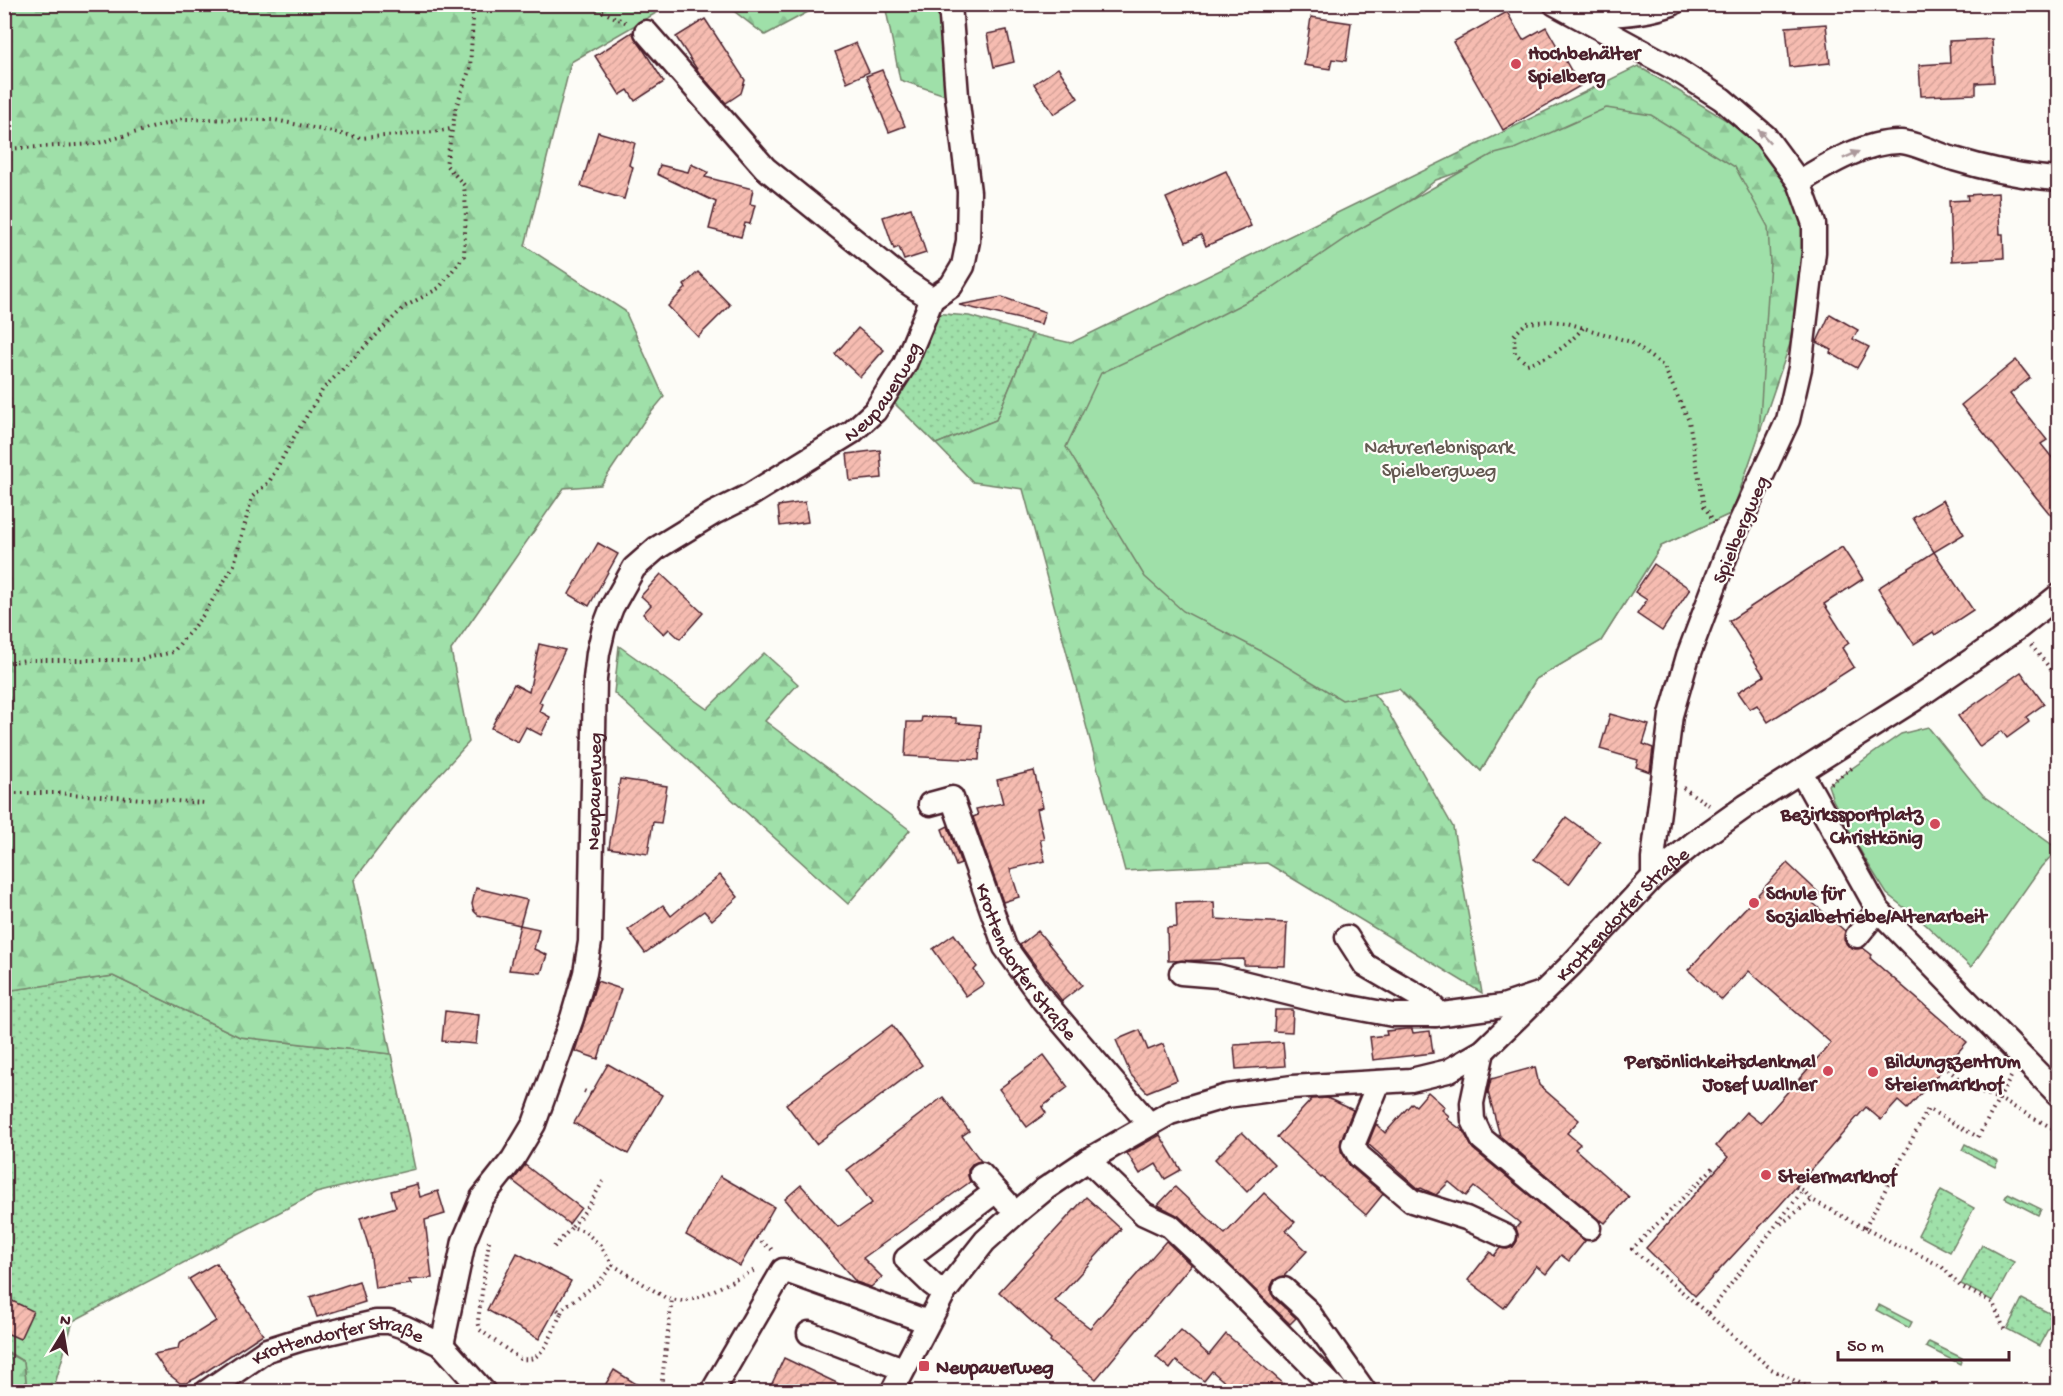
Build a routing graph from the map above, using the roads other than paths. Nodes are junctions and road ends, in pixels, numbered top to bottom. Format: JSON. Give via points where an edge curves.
{"nodes":[{"id":1,"x":950,"y":4,"type":"edge"},
{"id":2,"x":1672,"y":4,"type":"edge"},
{"id":3,"x":1564,"y":9,"type":"edge"},
{"id":4,"x":646,"y":32,"type":"road end"},
{"id":5,"x":2058,"y":179,"type":"edge"},
{"id":6,"x":1799,"y":182,"type":"junction"},
{"id":7,"x":932,"y":299,"type":"junction"},
{"id":8,"x":2058,"y":596,"type":"edge"},
{"id":9,"x":1801,"y":772,"type":"junction"},
{"id":10,"x":930,"y":804,"type":"dead end"},
{"id":11,"x":1653,"y":878,"type":"junction"},
{"id":12,"x":1878,"y":910,"type":"junction"},
{"id":13,"x":1857,"y":936,"type":"dead end"},
{"id":14,"x":1347,"y":937,"type":"dead end"},
{"id":15,"x":1181,"y":972,"type":"dead end"},
{"id":16,"x":1544,"y":992,"type":"junction"},
{"id":17,"x":1435,"y":1015,"type":"junction"},
{"id":18,"x":1483,"y":1051,"type":"junction"},
{"id":19,"x":1379,"y":1082,"type":"junction"},
{"id":20,"x":2058,"y":1094,"type":"edge"},
{"id":21,"x":1149,"y":1124,"type":"junction"},
{"id":22,"x":1088,"y":1160,"type":"junction"},
{"id":23,"x":1016,"y":1213,"type":"junction"},
{"id":24,"x":1589,"y":1228,"type":"dead end"},
{"id":25,"x":1505,"y":1236,"type":"dead end"},
{"id":26,"x":1284,"y":1289,"type":"dead end"},
{"id":27,"x":944,"y":1293,"type":"junction"},
{"id":28,"x":928,"y":1322,"type":"junction"},
{"id":29,"x":809,"y":1333,"type":"dead end"},
{"id":30,"x":442,"y":1345,"type":"junction"},
{"id":31,"x":903,"y":1368,"type":"junction"},
{"id":32,"x":206,"y":1392,"type":"edge"},
{"id":33,"x":484,"y":1392,"type":"edge"},
{"id":34,"x":712,"y":1392,"type":"edge"},
{"id":35,"x":892,"y":1392,"type":"edge"},
{"id":36,"x":1338,"y":1392,"type":"edge"},
{"id":37,"x":1365,"y":1392,"type":"edge"}],
"edges":[{"from":1,"to":7,"type":"street","name":"Neupauerweg","via":[[969,192],[968,241],[963,266],[951,286]]},
{"from":2,"to":3,"type":"street","name":"Spielbergweg","via":[[1615,16]]},
{"from":6,"to":3,"type":"street","name":"Spielbergweg","one_way":true,"via":[[1765,135],[1722,99]]},
{"from":4,"to":7,"type":"street","via":[[765,168]]},
{"from":6,"to":5,"type":"street","one_way":true,"via":[[1881,143],[1904,142],[1955,160]]},
{"from":6,"to":11,"type":"street","name":"Spielbergweg","via":[[1814,224],[1800,368],[1788,420],[1731,542],[1688,656],[1671,715]]},
{"from":7,"to":30,"type":"street","name":"Neupauerweg","via":[[905,364],[875,411],[852,432],[657,548],[634,568],[612,606],[595,679],[590,942],[585,973],[534,1124],[482,1198],[464,1241]]},
{"from":8,"to":9,"type":"street","name":"Krottendorfer Straße","via":[[1915,699]]},
{"from":9,"to":11,"type":"street","name":"Krottendorfer Straße","via":[[1731,816]]},
{"from":9,"to":12,"type":"street"},
{"from":10,"to":21,"type":"street","name":"Krottendorfer Straße","via":[[952,798],[1005,947],[1043,1000]]},
{"from":11,"to":16,"type":"street","name":"Krottendorfer Straße"},
{"from":12,"to":13,"type":"street"},
{"from":12,"to":20,"type":"street"},
{"from":14,"to":17,"type":"street","via":[[1365,965],[1427,1001]]},
{"from":15,"to":17,"type":"street","via":[[1218,976],[1381,1013]]},
{"from":16,"to":17,"type":"street","via":[[1503,1006]]},
{"from":16,"to":18,"type":"street","name":"Krottendorfer Straße"},
{"from":18,"to":19,"type":"street","name":"Krottendorfer Straße","via":[[1448,1071],[1411,1080]]},
{"from":18,"to":24,"type":"street","via":[[1472,1103],[1473,1120],[1482,1139]]},
{"from":19,"to":21,"type":"street","name":"Krottendorfer Straße","via":[[1292,1087],[1227,1096],[1170,1113]]},
{"from":19,"to":25,"type":"street","via":[[1353,1145],[1359,1156],[1412,1201],[1466,1218]]},
{"from":21,"to":22,"type":"street","name":"Krottendorfer Straße"},
{"from":22,"to":23,"type":"street","name":"Krottendorfer Straße"},
{"from":22,"to":36,"type":"street","via":[[1144,1214],[1178,1233]]},
{"from":23,"to":27,"type":"street","name":"Krottendorfer Straße","via":[[985,1241]]},
{"from":23,"to":27,"type":"street","via":[[988,1182],[906,1259]]},
{"from":26,"to":37,"type":"street","via":[[1307,1310]]},
{"from":27,"to":28,"type":"street","name":"Krottendorfer Straße"},
{"from":28,"to":31,"type":"street","name":"Krottendorfer Straße"},
{"from":28,"to":34,"type":"street","via":[[783,1270]]},
{"from":29,"to":31,"type":"street"},
{"from":30,"to":32,"type":"street","name":"Krottendorfer Straße","via":[[404,1327],[376,1322],[267,1350]]},
{"from":30,"to":33,"type":"street"},
{"from":31,"to":35,"type":"street","name":"Krottendorfer Straße"}]}
